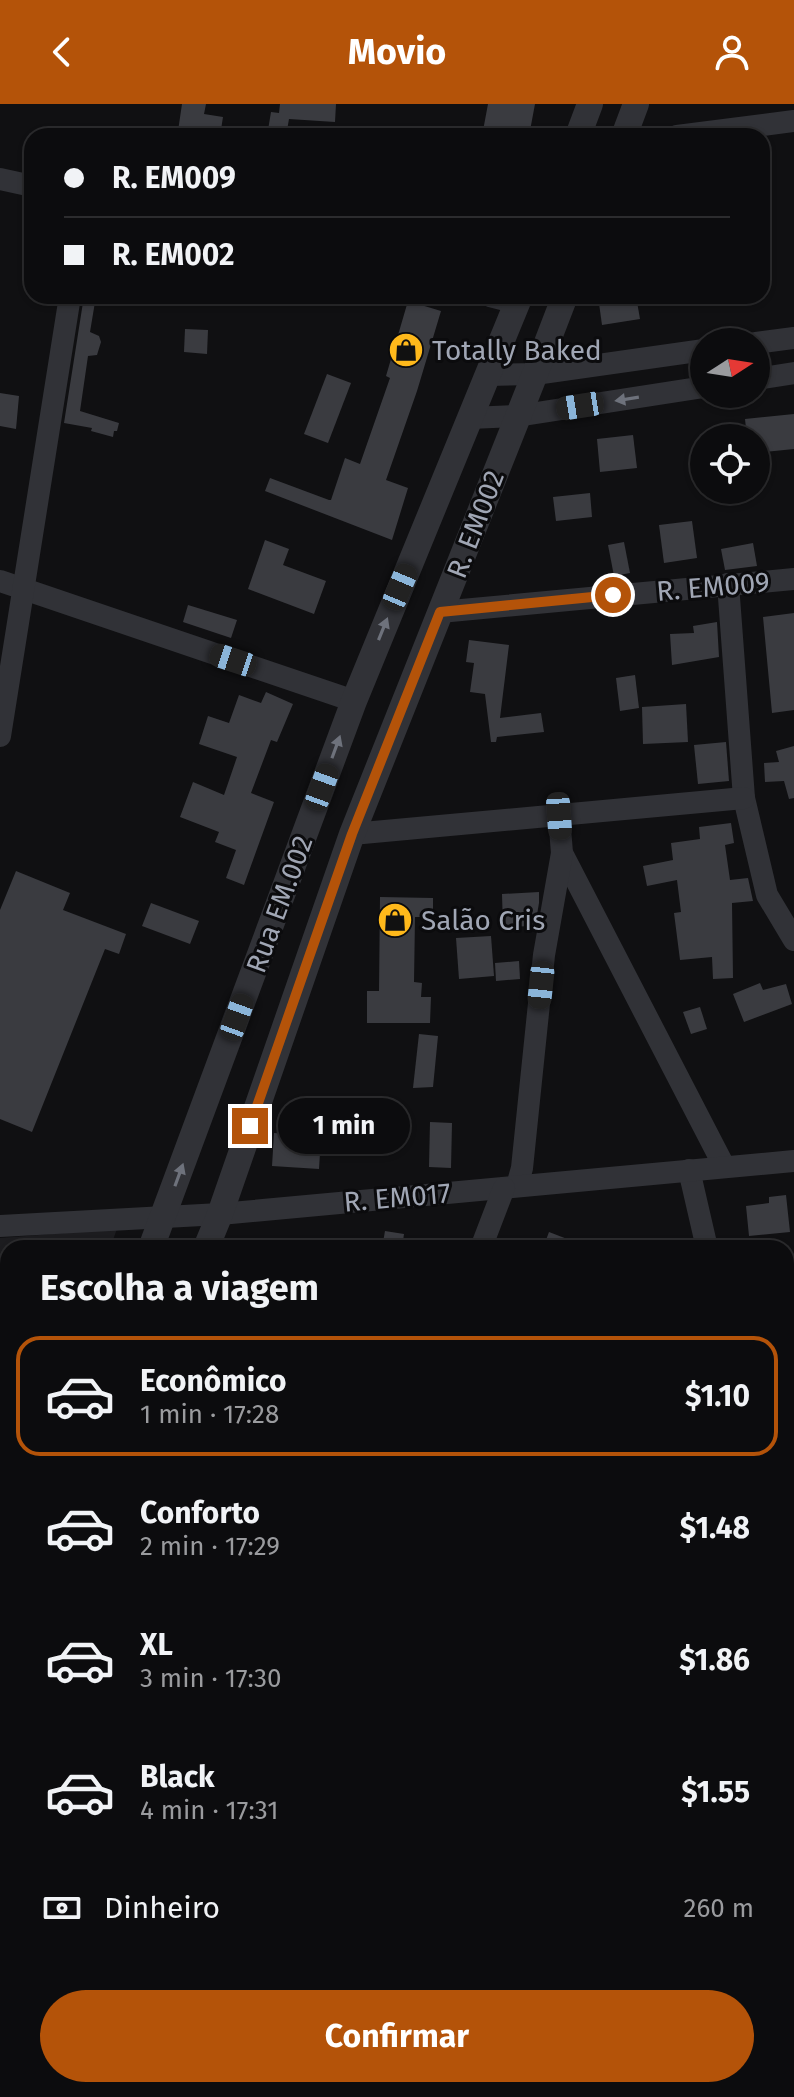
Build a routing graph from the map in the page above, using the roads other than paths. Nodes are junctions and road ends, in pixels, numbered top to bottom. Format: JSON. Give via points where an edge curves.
{"nodes":[{"id":1,"x":590,"y":104,"type":"edge"},
{"id":2,"x":636,"y":104,"type":"edge"},
{"id":3,"x":794,"y":121,"type":"edge"},
{"id":4,"x":581,"y":128,"type":"edge"},
{"id":5,"x":627,"y":128,"type":"edge"},
{"id":6,"x":739,"y":128,"type":"edge"},
{"id":7,"x":0,"y":179,"type":"edge"},
{"id":8,"x":24,"y":184,"type":"edge"},
{"id":9,"x":69,"y":304,"type":"edge"},
{"id":10,"x":517,"y":304,"type":"edge"},
{"id":11,"x":562,"y":304,"type":"edge"},
{"id":12,"x":794,"y":338,"type":"edge"},
{"id":13,"x":770,"y":341,"type":"edge"},
{"id":14,"x":690,"y":352,"type":"edge"},
{"id":15,"x":794,"y":373,"type":"edge"},
{"id":16,"x":535,"y":374,"type":"junction"},
{"id":17,"x":488,"y":375,"type":"junction"},
{"id":18,"x":770,"y":377,"type":"edge"},
{"id":19,"x":690,"y":389,"type":"edge"},
{"id":20,"x":517,"y":416,"type":"junction"},
{"id":21,"x":470,"y":418,"type":"junction"},
{"id":22,"x":794,"y":579,"type":"edge"},
{"id":23,"x":0,"y":581,"type":"edge"},
{"id":24,"x":728,"y":584,"type":"junction"},
{"id":25,"x":23,"y":590,"type":"junction"},
{"id":26,"x":440,"y":612,"type":"junction"},
{"id":27,"x":354,"y":701,"type":"junction"},
{"id":28,"x":0,"y":736,"type":"edge"},
{"id":29,"x":744,"y":798,"type":"junction"},
{"id":30,"x":559,"y":816,"type":"junction"},
{"id":31,"x":352,"y":834,"type":"junction"},
{"id":32,"x":562,"y":853,"type":"junction"},
{"id":33,"x":794,"y":940,"type":"edge"},
{"id":34,"x":794,"y":1161,"type":"edge"},
{"id":35,"x":724,"y":1166,"type":"junction"},
{"id":36,"x":689,"y":1170,"type":"junction"},
{"id":37,"x":510,"y":1187,"type":"junction"},
{"id":38,"x":220,"y":1214,"type":"junction"},
{"id":39,"x":163,"y":1218,"type":"junction"},
{"id":40,"x":0,"y":1226,"type":"edge"},
{"id":41,"x":154,"y":1240,"type":"edge"},
{"id":42,"x":209,"y":1240,"type":"edge"},
{"id":43,"x":485,"y":1240,"type":"edge"},
{"id":44,"x":705,"y":1240,"type":"edge"}],
"edges":[{"from":1,"to":4,"type":"street"},
{"from":2,"to":5,"type":"street"},
{"from":3,"to":6,"type":"street"},
{"from":7,"to":8,"type":"street"},
{"from":9,"to":25,"type":"street"},
{"from":10,"to":17,"type":"street","name":"Rua EM.002"},
{"from":11,"to":16,"type":"street","name":"R. EM002"},
{"from":12,"to":13,"type":"street"},
{"from":14,"to":16,"type":"street"},
{"from":15,"to":18,"type":"street"},
{"from":16,"to":17,"type":"street"},
{"from":16,"to":20,"type":"street","name":"R. EM002"},
{"from":17,"to":21,"type":"street","name":"Rua EM.002"},
{"from":19,"to":20,"type":"street","one_way":true},
{"from":20,"to":21,"type":"street"},
{"from":20,"to":26,"type":"street","name":"R. EM002"},
{"from":27,"to":21,"type":"street","name":"Rua EM.002","one_way":true},
{"from":22,"to":24,"type":"street","name":"R. EM009"},
{"from":23,"to":25,"type":"street"},
{"from":24,"to":26,"type":"street","name":"R. EM009"},
{"from":24,"to":29,"type":"street"},
{"from":25,"to":27,"type":"street"},
{"from":25,"to":28,"type":"street"},
{"from":26,"to":31,"type":"street","name":"R. EM002"},
{"from":39,"to":27,"type":"street","name":"Rua EM.002","one_way":true},
{"from":29,"to":30,"type":"street"},
{"from":29,"to":33,"type":"street","via":[[767,895]]},
{"from":30,"to":31,"type":"street"},
{"from":30,"to":32,"type":"street"},
{"from":31,"to":38,"type":"street","name":"R. EM002"},
{"from":32,"to":35,"type":"street"},
{"from":32,"to":37,"type":"street","via":[[544,955],[522,1168]]},
{"from":34,"to":35,"type":"street","name":"R. EM017"},
{"from":35,"to":36,"type":"street","name":"R. EM017"},
{"from":36,"to":37,"type":"street","name":"R. EM017"},
{"from":36,"to":44,"type":"street"},
{"from":37,"to":38,"type":"street","name":"R. EM017"},
{"from":37,"to":43,"type":"street"},
{"from":38,"to":39,"type":"street","name":"R. EM017"},
{"from":38,"to":42,"type":"street","name":"R. EM002"},
{"from":39,"to":40,"type":"street","name":"R. EM017"},
{"from":39,"to":41,"type":"street","name":"Rua EM.002"}]}
